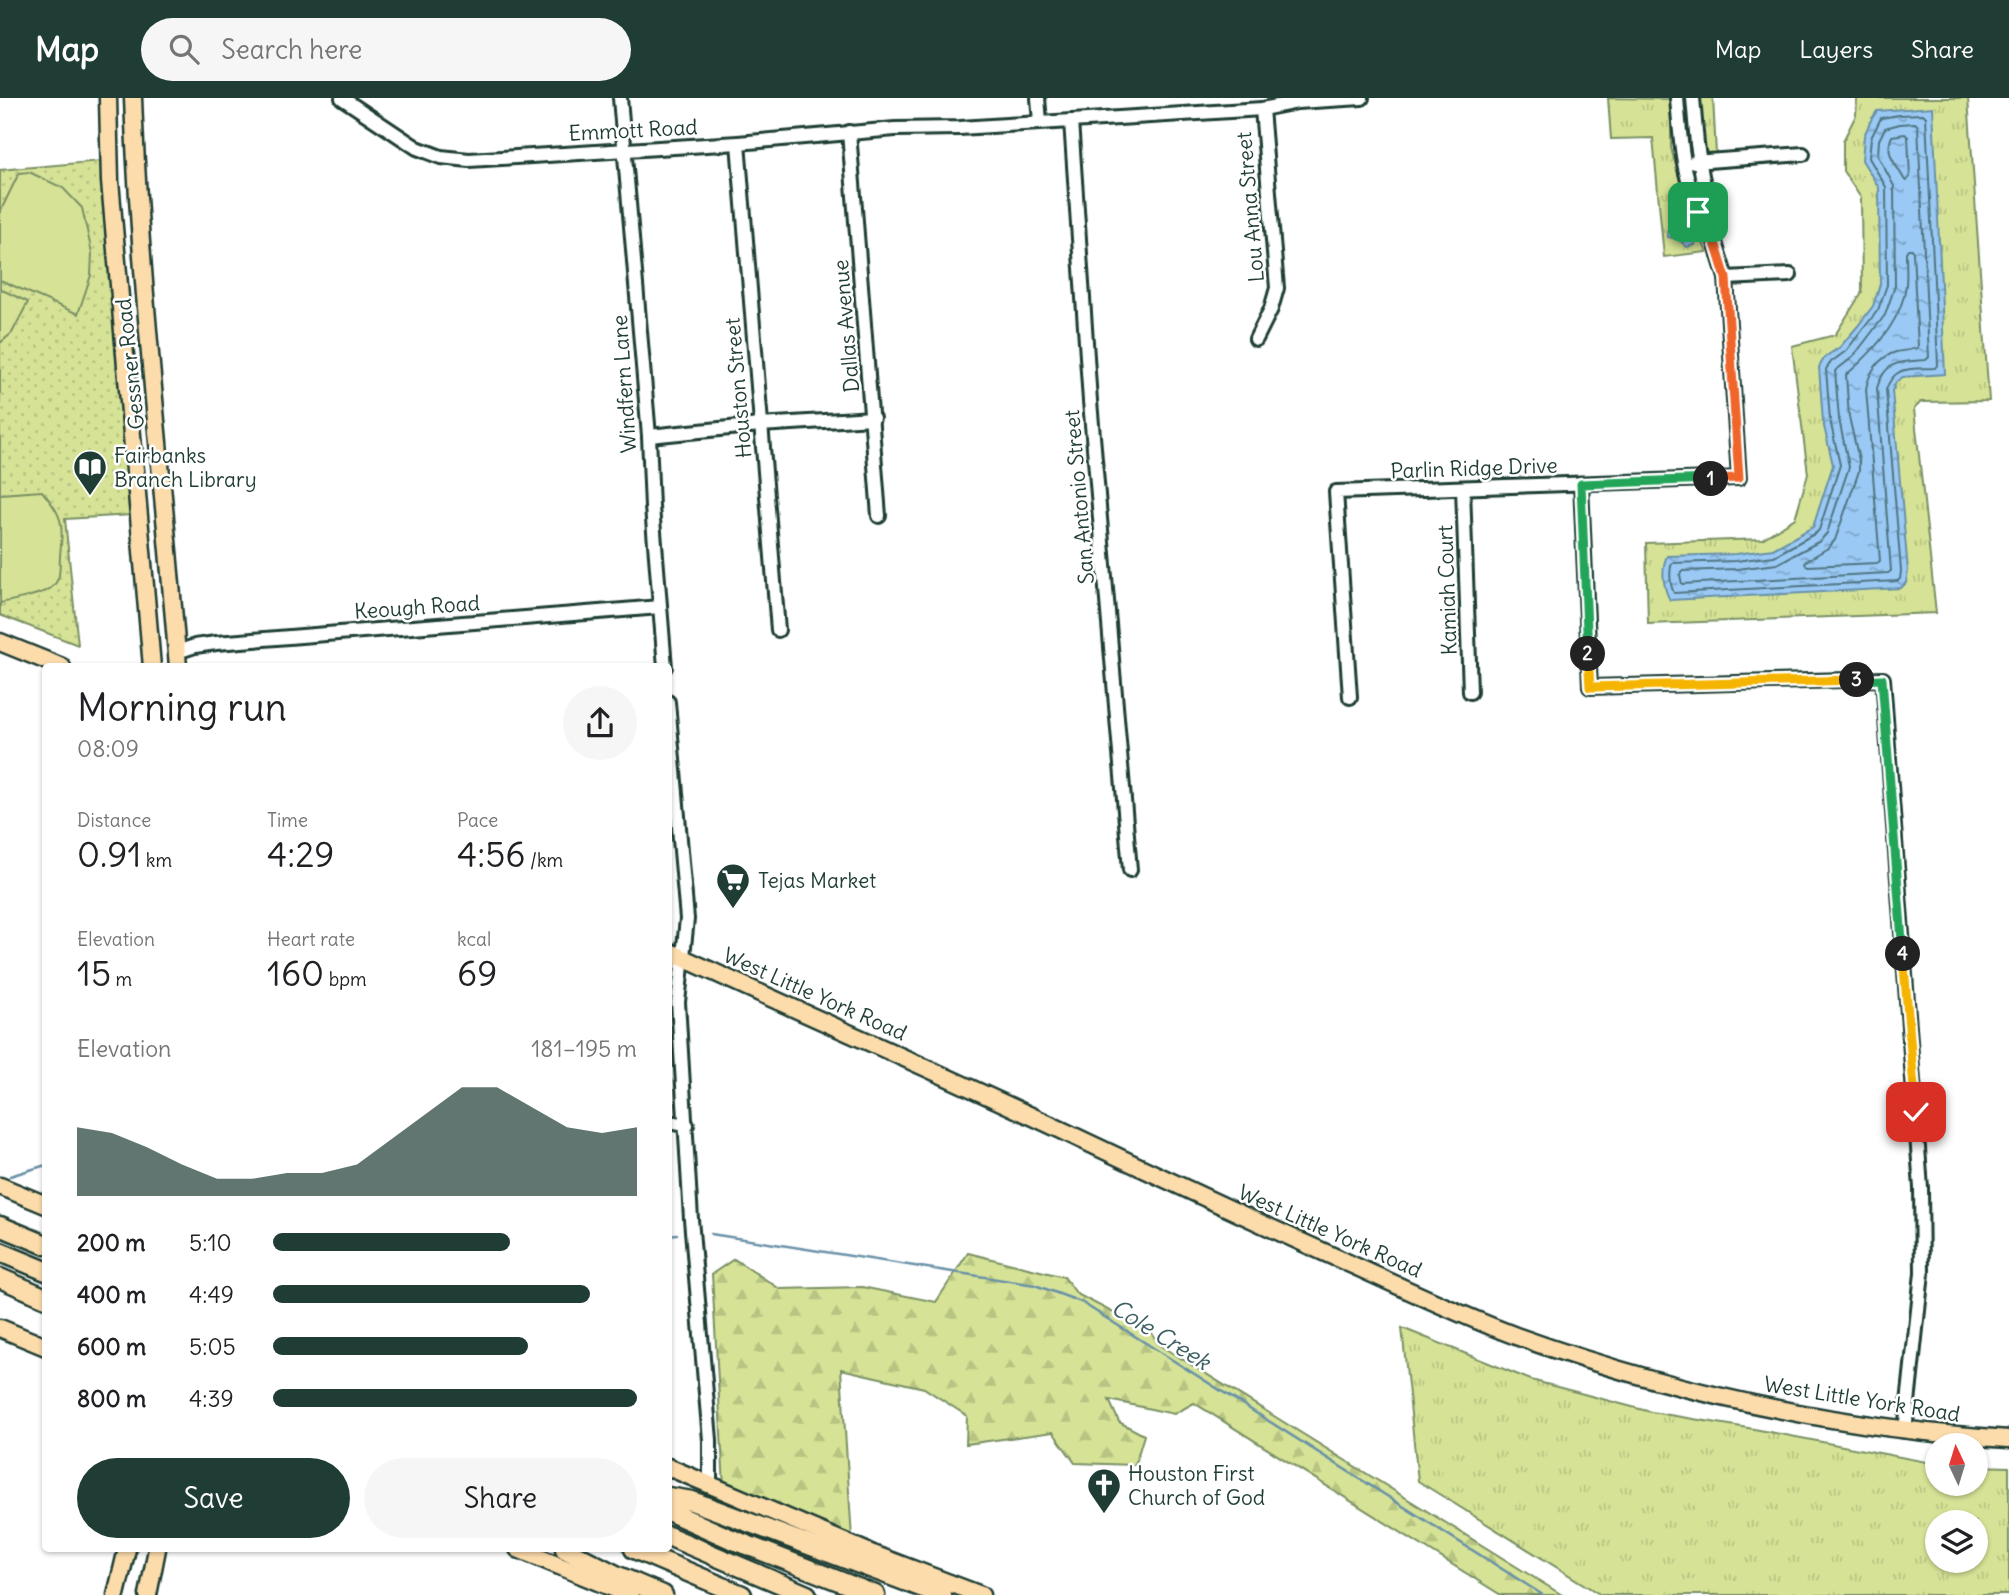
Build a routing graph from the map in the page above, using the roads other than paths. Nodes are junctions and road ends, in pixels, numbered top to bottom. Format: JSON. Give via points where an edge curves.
{"nodes":[{"id":1,"x":108,"y":98,"type":"edge"},
{"id":2,"x":132,"y":98,"type":"edge"},
{"id":3,"x":342,"y":98,"type":"edge"},
{"id":4,"x":620,"y":98,"type":"edge"},
{"id":5,"x":1038,"y":98,"type":"edge"},
{"id":6,"x":1362,"y":98,"type":"edge"},
{"id":7,"x":1677,"y":98,"type":"edge"},
{"id":8,"x":1693,"y":98,"type":"edge"},
{"id":9,"x":1262,"y":108,"type":"junction"},
{"id":10,"x":1071,"y":121,"type":"junction"},
{"id":11,"x":1040,"y":122,"type":"junction"},
{"id":12,"x":849,"y":132,"type":"junction"},
{"id":13,"x":738,"y":143,"type":"junction"},
{"id":14,"x":624,"y":150,"type":"junction"},
{"id":15,"x":1803,"y":154,"type":"dead end"},
{"id":16,"x":1699,"y":160,"type":"junction"},
{"id":17,"x":1684,"y":164,"type":"junction"},
{"id":18,"x":136,"y":179,"type":"junction"},
{"id":19,"x":110,"y":181,"type":"junction"},
{"id":20,"x":1713,"y":236,"type":"junction"},
{"id":21,"x":1790,"y":275,"type":"dead end"},
{"id":22,"x":1726,"y":278,"type":"junction"},
{"id":23,"x":144,"y":294,"type":"junction"},
{"id":24,"x":120,"y":296,"type":"junction"},
{"id":25,"x":1256,"y":339,"type":"dead end"},
{"id":26,"x":873,"y":418,"type":"junction"},
{"id":27,"x":760,"y":425,"type":"junction"},
{"id":28,"x":649,"y":436,"type":"junction"},
{"id":29,"x":1581,"y":484,"type":"junction"},
{"id":30,"x":1463,"y":488,"type":"junction"},
{"id":31,"x":163,"y":492,"type":"junction"},
{"id":32,"x":137,"y":494,"type":"junction"},
{"id":33,"x":879,"y":516,"type":"dead end"},
{"id":34,"x":660,"y":607,"type":"junction"},
{"id":35,"x":778,"y":631,"type":"dead end"},
{"id":36,"x":0,"y":642,"type":"edge"},
{"id":37,"x":178,"y":659,"type":"edge"},
{"id":38,"x":149,"y":662,"type":"edge"},
{"id":39,"x":52,"y":663,"type":"edge"},
{"id":40,"x":665,"y":663,"type":"edge"},
{"id":41,"x":1469,"y":692,"type":"dead end"},
{"id":42,"x":1350,"y":697,"type":"dead end"},
{"id":43,"x":672,"y":748,"type":"edge"},
{"id":44,"x":1130,"y":870,"type":"dead end"},
{"id":45,"x":675,"y":954,"type":"edge"},
{"id":46,"x":672,"y":1123,"type":"edge"},
{"id":47,"x":687,"y":1125,"type":"junction"},
{"id":48,"x":0,"y":1185,"type":"edge"},
{"id":49,"x":42,"y":1203,"type":"edge"},
{"id":50,"x":0,"y":1226,"type":"edge"},
{"id":51,"x":42,"y":1243,"type":"edge"},
{"id":52,"x":0,"y":1252,"type":"edge"},
{"id":53,"x":42,"y":1269,"type":"edge"},
{"id":54,"x":0,"y":1278,"type":"edge"},
{"id":55,"x":42,"y":1296,"type":"edge"},
{"id":56,"x":0,"y":1328,"type":"edge"},
{"id":57,"x":42,"y":1345,"type":"edge"},
{"id":58,"x":1905,"y":1431,"type":"junction"},
{"id":59,"x":2009,"y":1438,"type":"edge"},
{"id":60,"x":672,"y":1469,"type":"edge"},
{"id":61,"x":710,"y":1485,"type":"junction"},
{"id":62,"x":672,"y":1498,"type":"edge"},
{"id":63,"x":672,"y":1513,"type":"edge"},
{"id":64,"x":672,"y":1538,"type":"edge"},
{"id":65,"x":126,"y":1552,"type":"edge"},
{"id":66,"x":157,"y":1552,"type":"edge"},
{"id":67,"x":525,"y":1552,"type":"edge"},
{"id":68,"x":571,"y":1552,"type":"edge"},
{"id":69,"x":641,"y":1552,"type":"edge"},
{"id":70,"x":116,"y":1595,"type":"edge"},
{"id":71,"x":148,"y":1595,"type":"edge"},
{"id":72,"x":630,"y":1595,"type":"edge"},
{"id":73,"x":663,"y":1595,"type":"edge"},
{"id":74,"x":743,"y":1595,"type":"edge"},
{"id":75,"x":807,"y":1595,"type":"edge"},
{"id":76,"x":875,"y":1595,"type":"edge"},
{"id":77,"x":942,"y":1595,"type":"edge"},
{"id":78,"x":981,"y":1595,"type":"edge"}],
"edges":[{"from":1,"to":19,"type":"main road","name":"Gessner Road"},
{"from":2,"to":18,"type":"main road","name":"Gessner Road"},
{"from":3,"to":14,"type":"street","name":"Emmott Road","via":[[417,148],[441,157],[469,160]]},
{"from":4,"to":14,"type":"street","name":"Windfern Lane"},
{"from":5,"to":11,"type":"street"},
{"from":6,"to":9,"type":"street","name":"Emmott Road"},
{"from":7,"to":17,"type":"street"},
{"from":8,"to":16,"type":"street"},
{"from":9,"to":10,"type":"street","name":"Emmott Road"},
{"from":9,"to":25,"type":"street","name":"Lou Anna Street","via":[[1277,288]]},
{"from":10,"to":11,"type":"street","name":"Emmott Road"},
{"from":10,"to":44,"type":"street","name":"San Antonio Street"},
{"from":11,"to":12,"type":"street","name":"Emmott Road"},
{"from":12,"to":13,"type":"street","name":"Emmott Road"},
{"from":12,"to":26,"type":"street","name":"Dallas Avenue"},
{"from":13,"to":14,"type":"street","name":"Emmott Road"},
{"from":13,"to":27,"type":"street","name":"Houston Street"},
{"from":14,"to":28,"type":"street","name":"Windfern Lane"},
{"from":15,"to":16,"type":"street"},
{"from":16,"to":17,"type":"street"},
{"from":16,"to":20,"type":"street"},
{"from":17,"to":20,"type":"street","via":[[1698,212]]},
{"from":18,"to":19,"type":"main road"},
{"from":18,"to":23,"type":"main road","name":"Gessner Road"},
{"from":19,"to":24,"type":"main road","name":"Gessner Road"},
{"from":20,"to":22,"type":"street"},
{"from":21,"to":22,"type":"street"},
{"from":22,"to":29,"type":"street","name":"Parlin Ridge Drive","via":[[1739,478]]},
{"from":23,"to":24,"type":"main road"},
{"from":23,"to":31,"type":"main road","name":"Gessner Road"},
{"from":24,"to":32,"type":"main road","name":"Gessner Road"},
{"from":26,"to":27,"type":"street"},
{"from":26,"to":33,"type":"street","name":"Dallas Avenue"},
{"from":27,"to":28,"type":"street"},
{"from":27,"to":35,"type":"street","name":"Houston Street"},
{"from":28,"to":34,"type":"street","name":"Windfern Lane"},
{"from":29,"to":30,"type":"street","name":"Parlin Ridge Drive"},
{"from":29,"to":58,"type":"street","via":[[1590,687],[1882,679],[1921,1188],[1922,1273]]},
{"from":30,"to":41,"type":"street","name":"Kamiah Court"},
{"from":30,"to":42,"type":"street","name":"Parlin Ridge Drive","via":[[1336,492]]},
{"from":31,"to":32,"type":"main road"},
{"from":31,"to":37,"type":"main road","name":"Gessner Road"},
{"from":32,"to":38,"type":"main road","name":"Gessner Road"},
{"from":34,"to":37,"type":"street","name":"Keough Road","via":[[216,643],[195,646]]},
{"from":34,"to":40,"type":"street","name":"Windfern Lane"},
{"from":36,"to":39,"type":"main road"},
{"from":43,"to":45,"type":"street","via":[[687,919]]},
{"from":45,"to":47,"type":"street"},
{"from":45,"to":58,"type":"main road","name":"West Little York Road","via":[[1270,1228],[1513,1334],[1668,1384],[1770,1408]]},
{"from":46,"to":47,"type":"street"},
{"from":47,"to":61,"type":"street"},
{"from":48,"to":49,"type":"main road"},
{"from":50,"to":51,"type":"highway"},
{"from":52,"to":53,"type":"highway"},
{"from":54,"to":55,"type":"highway"},
{"from":56,"to":57,"type":"main road"},
{"from":58,"to":59,"type":"main road","name":"West Little York Road"},
{"from":60,"to":61,"type":"main road"},
{"from":61,"to":78,"type":"main road"},
{"from":62,"to":77,"type":"highway","via":[[692,1501]]},
{"from":63,"to":76,"type":"highway"},
{"from":64,"to":75,"type":"highway"},
{"from":65,"to":70,"type":"main road"},
{"from":66,"to":71,"type":"main road"},
{"from":67,"to":72,"type":"main road"},
{"from":68,"to":73,"type":"highway"},
{"from":69,"to":74,"type":"highway"}]}
